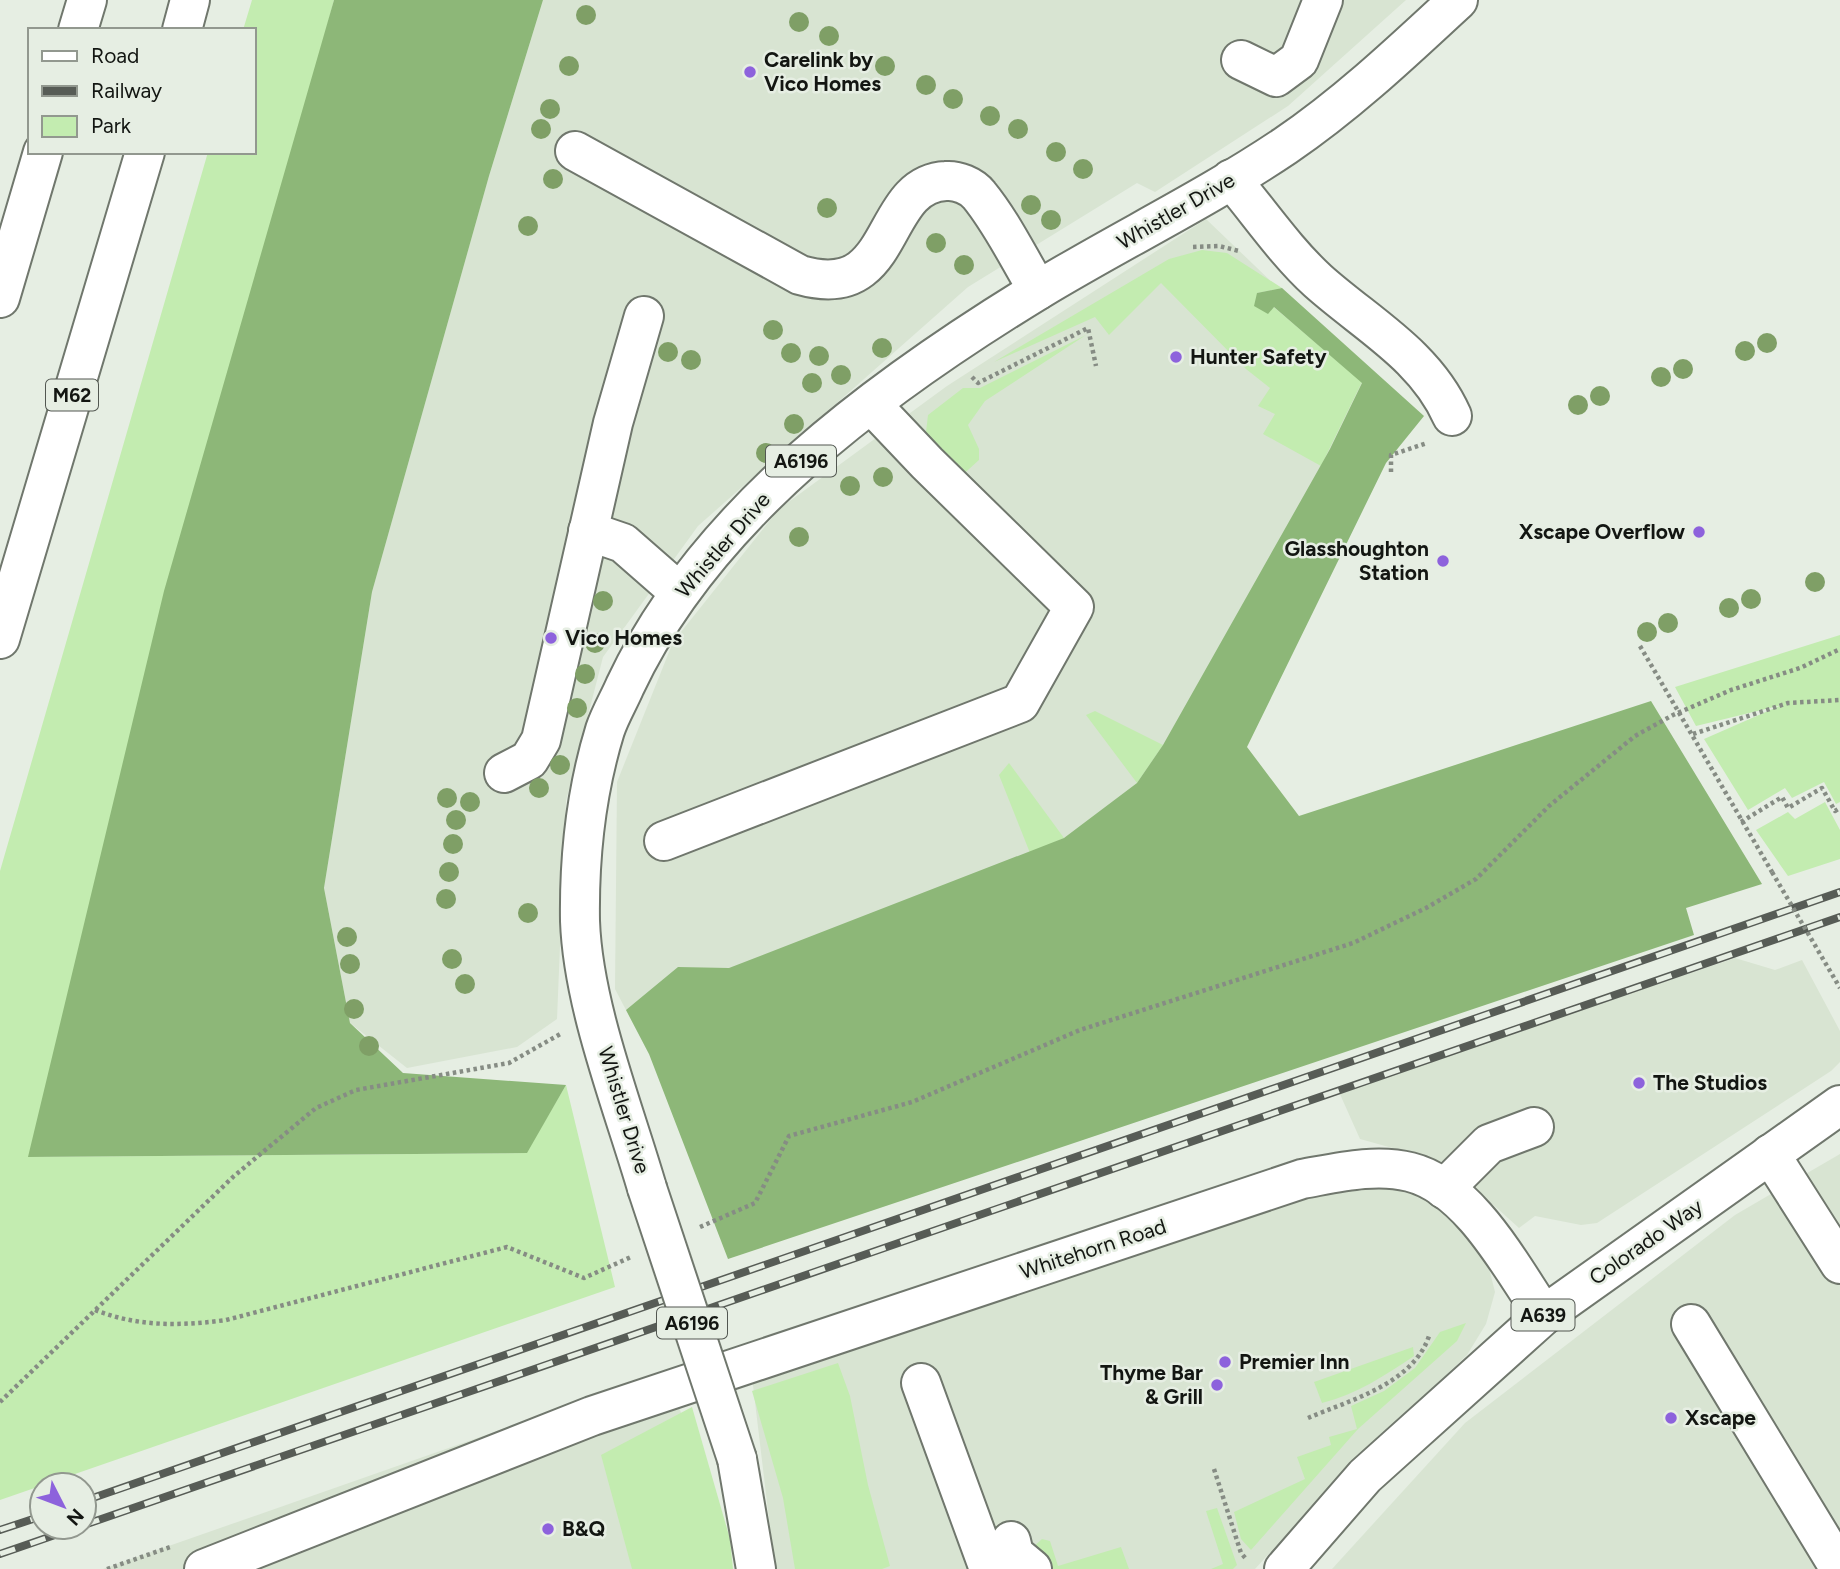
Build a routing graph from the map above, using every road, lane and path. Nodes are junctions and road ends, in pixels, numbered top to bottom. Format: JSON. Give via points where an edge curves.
{"nodes":[{"id":1,"x":87,"y":0,"type":"edge"},
{"id":2,"x":190,"y":0,"type":"edge"},
{"id":3,"x":1323,"y":0,"type":"edge"},
{"id":4,"x":1458,"y":0,"type":"edge"},
{"id":5,"x":79,"y":28,"type":"edge"},
{"id":6,"x":182,"y":28,"type":"edge"},
{"id":7,"x":1241,"y":60,"type":"dead end"},
{"id":8,"x":575,"y":151,"type":"dead end"},
{"id":9,"x":42,"y":154,"type":"edge"},
{"id":10,"x":144,"y":154,"type":"edge"},
{"id":11,"x":1231,"y":179,"type":"junction"},
{"id":12,"x":1179,"y":247,"type":"dead end"},
{"id":13,"x":1249,"y":254,"type":"dead end"},
{"id":14,"x":1038,"y":290,"type":"junction"},
{"id":15,"x":0,"y":298,"type":"edge"},
{"id":16,"x":644,"y":316,"type":"dead end"},
{"id":17,"x":1096,"y":366,"type":"dead end"},
{"id":18,"x":967,"y":373,"type":"dead end"},
{"id":19,"x":871,"y":404,"type":"junction"},
{"id":20,"x":1443,"y":428,"type":"joint"},
{"id":21,"x":1391,"y":472,"type":"dead end"},
{"id":22,"x":588,"y":531,"type":"junction"},
{"id":23,"x":679,"y":592,"type":"junction"},
{"id":24,"x":0,"y":639,"type":"edge"},
{"id":25,"x":1640,"y":646,"type":"dead end"},
{"id":26,"x":1840,"y":649,"type":"edge"},
{"id":27,"x":1840,"y":700,"type":"edge"},
{"id":28,"x":1680,"y":712,"type":"junction"},
{"id":29,"x":1693,"y":734,"type":"junction"},
{"id":30,"x":504,"y":773,"type":"dead end"},
{"id":31,"x":1840,"y":808,"type":"edge"},
{"id":32,"x":1741,"y":822,"type":"junction"},
{"id":33,"x":664,"y":841,"type":"dead end"},
{"id":34,"x":1840,"y":989,"type":"edge"},
{"id":35,"x":594,"y":1010,"type":"junction"},
{"id":36,"x":1840,"y":1105,"type":"edge"},
{"id":37,"x":1534,"y":1127,"type":"dead end"},
{"id":38,"x":1770,"y":1154,"type":"junction"},
{"id":39,"x":1444,"y":1189,"type":"junction"},
{"id":40,"x":694,"y":1230,"type":"dead end"},
{"id":41,"x":633,"y":1256,"type":"dead end"},
{"id":42,"x":1840,"y":1264,"type":"edge"},
{"id":43,"x":95,"y":1310,"type":"junction"},
{"id":44,"x":1544,"y":1315,"type":"junction"},
{"id":45,"x":1691,"y":1324,"type":"dead end"},
{"id":46,"x":1429,"y":1336,"type":"dead end"},
{"id":47,"x":921,"y":1383,"type":"dead end"},
{"id":48,"x":0,"y":1402,"type":"edge"},
{"id":49,"x":1308,"y":1418,"type":"dead end"},
{"id":50,"x":1214,"y":1469,"type":"dead end"},
{"id":51,"x":1004,"y":1558,"type":"edge"},
{"id":52,"x":1267,"y":1566,"type":"edge"},
{"id":53,"x":204,"y":1569,"type":"edge"},
{"id":54,"x":757,"y":1569,"type":"edge"},
{"id":55,"x":1840,"y":1569,"type":"edge"}],
"edges":[{"from":1,"to":5,"type":"main road"},
{"from":2,"to":6,"type":"main road"},
{"from":3,"to":7,"type":"main road","via":[[1299,60],[1276,77]]},
{"from":4,"to":11,"type":"main road","name":"Whistler Drive","number":"A6196","via":[[1356,91],[1286,145]]},
{"from":8,"to":14,"type":"main road","via":[[800,275],[816,279],[859,271],[876,257],[903,206],[919,189],[953,181],[978,193]]},
{"from":9,"to":15,"type":"main road"},
{"from":10,"to":24,"type":"main road","number":"M62"},
{"from":11,"to":14,"type":"main road","name":"Whistler Drive","number":"A6196"},
{"from":11,"to":20,"type":"main road","via":[[1316,280],[1423,368],[1444,398]]},
{"from":12,"to":13,"type":"path","via":[[1219,246]]},
{"from":14,"to":19,"type":"main road","name":"Whistler Drive","number":"A6196"},
{"from":16,"to":22,"type":"main road"},
{"from":17,"to":18,"type":"path","via":[[1088,328],[978,383]]},
{"from":19,"to":23,"type":"main road","name":"Whistler Drive","number":"A6196","via":[[803,459],[739,520]]},
{"from":19,"to":33,"type":"main road","via":[[1074,607],[1020,703]]},
{"from":20,"to":21,"type":"path","via":[[1391,455]]},
{"from":22,"to":23,"type":"main road","via":[[623,543]]},
{"from":22,"to":30,"type":"main road","via":[[541,740],[529,760]]},
{"from":23,"to":35,"type":"main road","name":"Whistler Drive","number":"A6196","via":[[642,651],[607,726],[587,796],[580,926]]},
{"from":25,"to":28,"type":"path"},
{"from":26,"to":28,"type":"path"},
{"from":27,"to":29,"type":"path","via":[[1788,704]]},
{"from":28,"to":29,"type":"path"},
{"from":28,"to":40,"type":"path","via":[[1635,736],[1594,768],[1476,879],[1389,925],[1353,943],[1080,1030],[912,1102],[789,1136],[755,1203]]},
{"from":29,"to":32,"type":"path"},
{"from":31,"to":32,"type":"path","via":[[1835,811],[1822,788],[1788,808],[1782,797]]},
{"from":32,"to":34,"type":"path","bridge":true},
{"from":35,"to":43,"type":"path","via":[[509,1063],[356,1090],[316,1108],[234,1176]]},
{"from":35,"to":54,"type":"main road","name":"Whistler Drive","number":"A6196","bridge":true,"via":[[647,1188],[737,1459]]},
{"from":36,"to":38,"type":"main road","name":"Colorado Way","number":"A639"},
{"from":37,"to":39,"type":"main road","via":[[1489,1144]]},
{"from":38,"to":42,"type":"main road"},
{"from":38,"to":44,"type":"main road","name":"Colorado Way","number":"A639"},
{"from":39,"to":44,"type":"main road","name":"Whitehorn Road","via":[[1481,1222]]},
{"from":39,"to":53,"type":"main road","name":"Whitehorn Road","via":[[1410,1172],[1361,1169],[1302,1179],[592,1416]]},
{"from":41,"to":43,"type":"path","via":[[584,1278],[507,1247],[226,1320],[186,1325],[123,1321]]},
{"from":43,"to":48,"type":"path"},
{"from":44,"to":52,"type":"main road","name":"Colorado Way","number":"A639"},
{"from":45,"to":55,"type":"main road"},
{"from":46,"to":49,"type":"path","via":[[1413,1364],[1384,1385]]},
{"from":47,"to":51,"type":"main road"},
{"from":50,"to":52,"type":"path","via":[[1241,1553]]}]}
